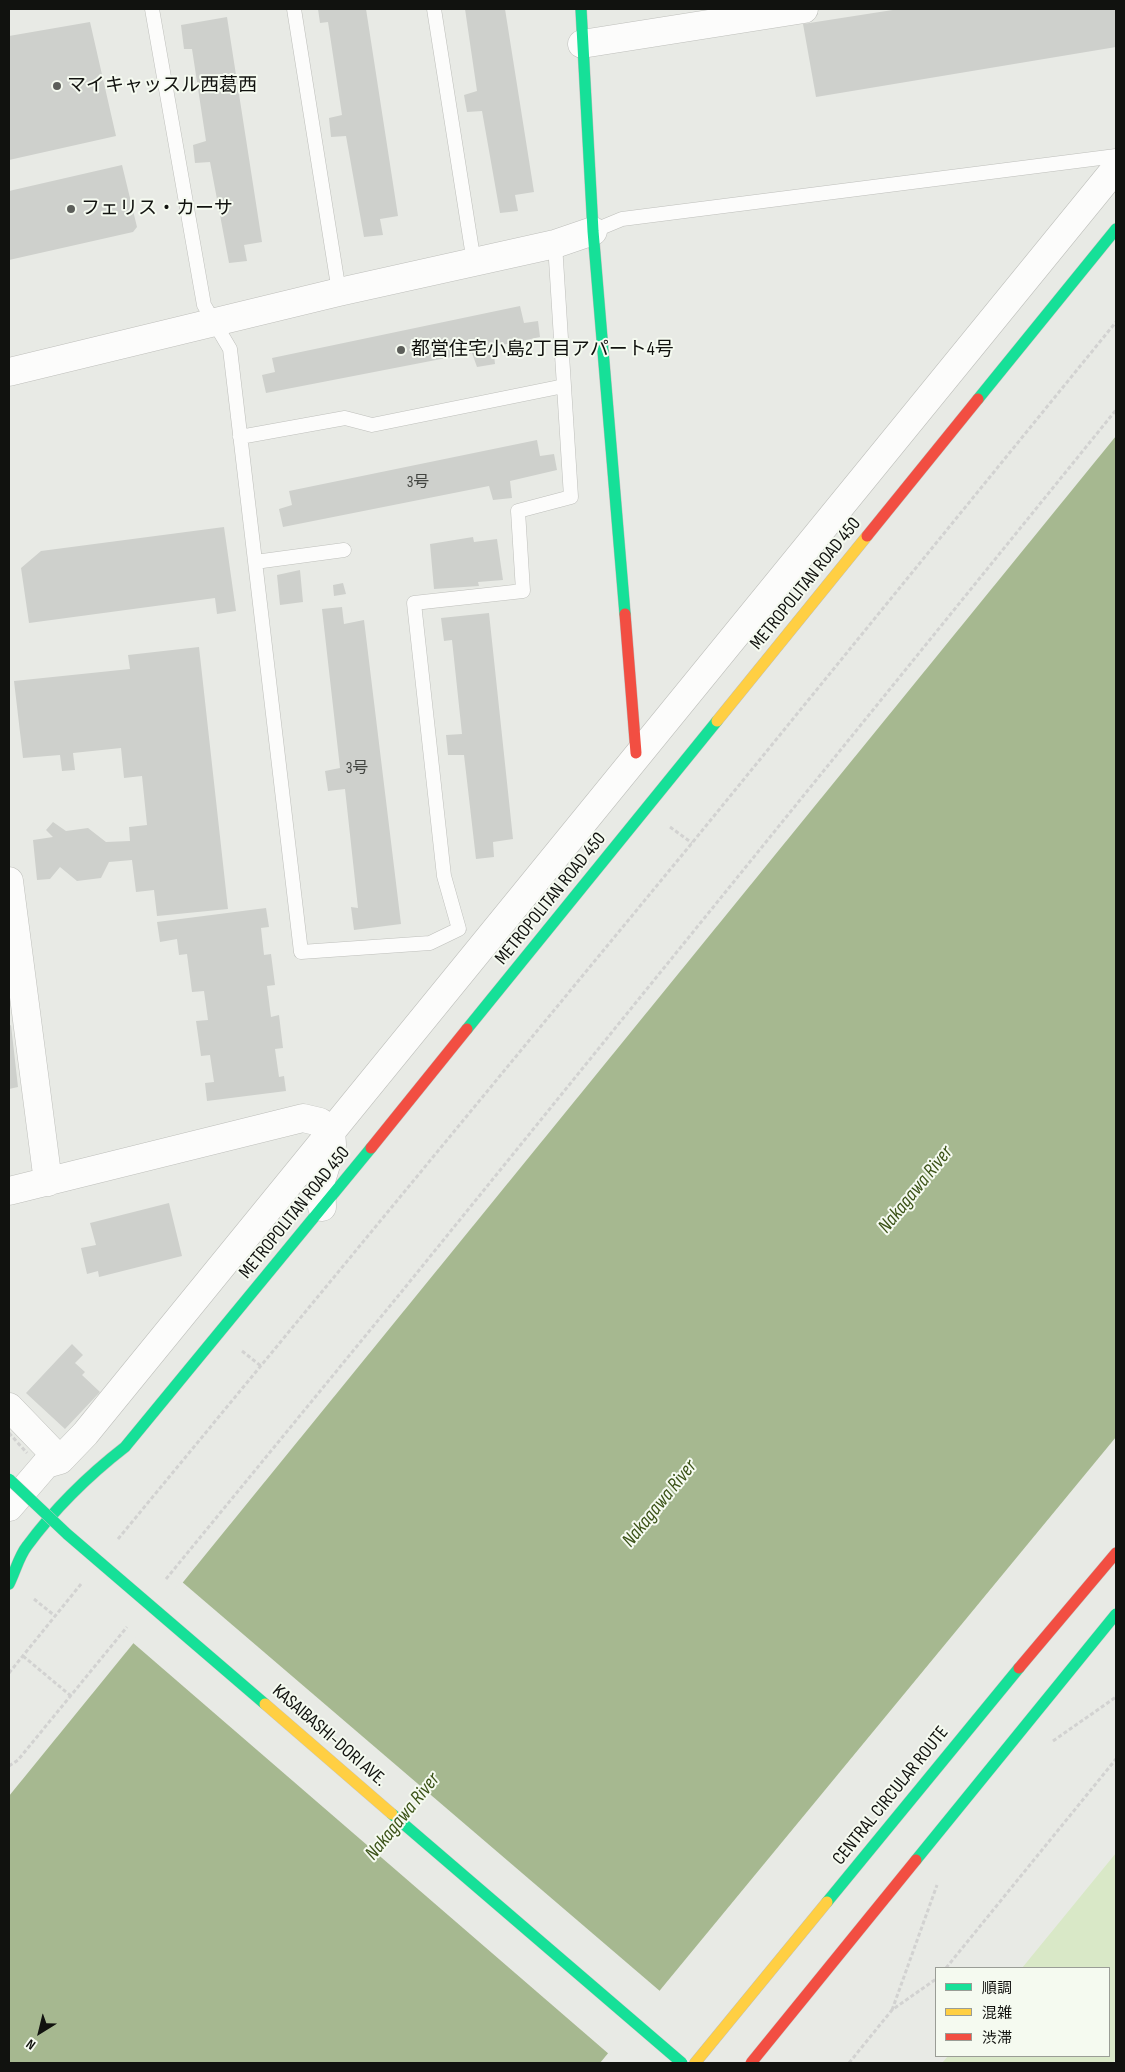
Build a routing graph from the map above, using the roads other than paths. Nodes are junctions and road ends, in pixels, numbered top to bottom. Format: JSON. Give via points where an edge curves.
{"nodes":[{"id":1,"x":152,"y":9,"type":"edge"},
{"id":2,"x":294,"y":9,"type":"edge"},
{"id":3,"x":434,"y":9,"type":"edge"},
{"id":4,"x":581,"y":9,"type":"edge"},
{"id":5,"x":804,"y":9,"type":"edge"},
{"id":6,"x":582,"y":44,"type":"junction"},
{"id":7,"x":1116,"y":156,"type":"edge"},
{"id":8,"x":1116,"y":168,"type":"edge"},
{"id":9,"x":1116,"y":229,"type":"edge"},
{"id":10,"x":593,"y":231,"type":"junction"},
{"id":11,"x":555,"y":244,"type":"junction"},
{"id":12,"x":474,"y":263,"type":"junction"},
{"id":13,"x":338,"y":292,"type":"junction"},
{"id":14,"x":212,"y":322,"type":"junction"},
{"id":15,"x":9,"y":372,"type":"edge"},
{"id":16,"x":564,"y":386,"type":"junction"},
{"id":17,"x":240,"y":437,"type":"junction"},
{"id":18,"x":344,"y":550,"type":"dead end"},
{"id":19,"x":255,"y":562,"type":"junction"},
{"id":20,"x":636,"y":753,"type":"junction"},
{"id":21,"x":9,"y":889,"type":"edge"},
{"id":22,"x":459,"y":929,"type":"junction"},
{"id":23,"x":482,"y":946,"type":"junction"},
{"id":24,"x":331,"y":1130,"type":"junction"},
{"id":25,"x":48,"y":1182,"type":"junction"},
{"id":26,"x":9,"y":1191,"type":"edge"},
{"id":27,"x":322,"y":1207,"type":"junction"},
{"id":28,"x":9,"y":1407,"type":"edge"},
{"id":29,"x":60,"y":1460,"type":"junction"},
{"id":30,"x":9,"y":1479,"type":"edge"},
{"id":31,"x":9,"y":1507,"type":"edge"},
{"id":32,"x":1116,"y":1553,"type":"edge"},
{"id":33,"x":9,"y":1584,"type":"edge"},
{"id":34,"x":1116,"y":1614,"type":"edge"},
{"id":35,"x":682,"y":2063,"type":"edge"},
{"id":36,"x":695,"y":2063,"type":"edge"},
{"id":37,"x":751,"y":2063,"type":"edge"}],
"edges":[{"from":1,"to":14,"type":"lane","via":[[204,305]]},
{"from":2,"to":13,"type":"lane"},
{"from":3,"to":12,"type":"lane"},
{"from":4,"to":6,"type":"main road"},
{"from":5,"to":6,"type":"street"},
{"from":6,"to":10,"type":"main road"},
{"from":7,"to":10,"type":"lane","via":[[622,219]]},
{"from":8,"to":20,"type":"street"},
{"from":9,"to":27,"type":"main road","name":"METROPOLITAN ROAD 450"},
{"from":10,"to":11,"type":"street"},
{"from":10,"to":20,"type":"main road"},
{"from":11,"to":12,"type":"street"},
{"from":11,"to":16,"type":"lane"},
{"from":12,"to":13,"type":"street"},
{"from":13,"to":14,"type":"street"},
{"from":14,"to":15,"type":"street"},
{"from":14,"to":17,"type":"lane","via":[[230,349]]},
{"from":16,"to":17,"type":"lane","via":[[372,424],[345,418]]},
{"from":16,"to":22,"type":"lane","via":[[571,497],[518,511],[523,591],[414,603],[444,876]]},
{"from":17,"to":19,"type":"lane"},
{"from":18,"to":19,"type":"lane"},
{"from":19,"to":22,"type":"lane","via":[[301,952],[430,943]]},
{"from":20,"to":23,"type":"street"},
{"from":21,"to":25,"type":"street"},
{"from":22,"to":23,"type":"lane"},
{"from":23,"to":24,"type":"street"},
{"from":24,"to":25,"type":"street","via":[[320,1122],[303,1118]]},
{"from":24,"to":27,"type":"street","via":[[332,1145],[321,1181]]},
{"from":24,"to":29,"type":"street","via":[[85,1434]]},
{"from":25,"to":26,"type":"street"},
{"from":27,"to":33,"type":"main road","name":"METROPOLITAN ROAD 450","via":[[125,1447],[66,1500],[26,1548]]},
{"from":28,"to":29,"type":"street"},
{"from":29,"to":31,"type":"street","via":[[46,1464]]},
{"from":30,"to":35,"type":"main road","name":"KASAIBASHI-DORI AVE.","bridge":true,"via":[[67,1534]]},
{"from":32,"to":36,"type":"main road","name":"CENTRAL CIRCULAR ROUTE"},
{"from":34,"to":37,"type":"main road","bridge":true}]}
